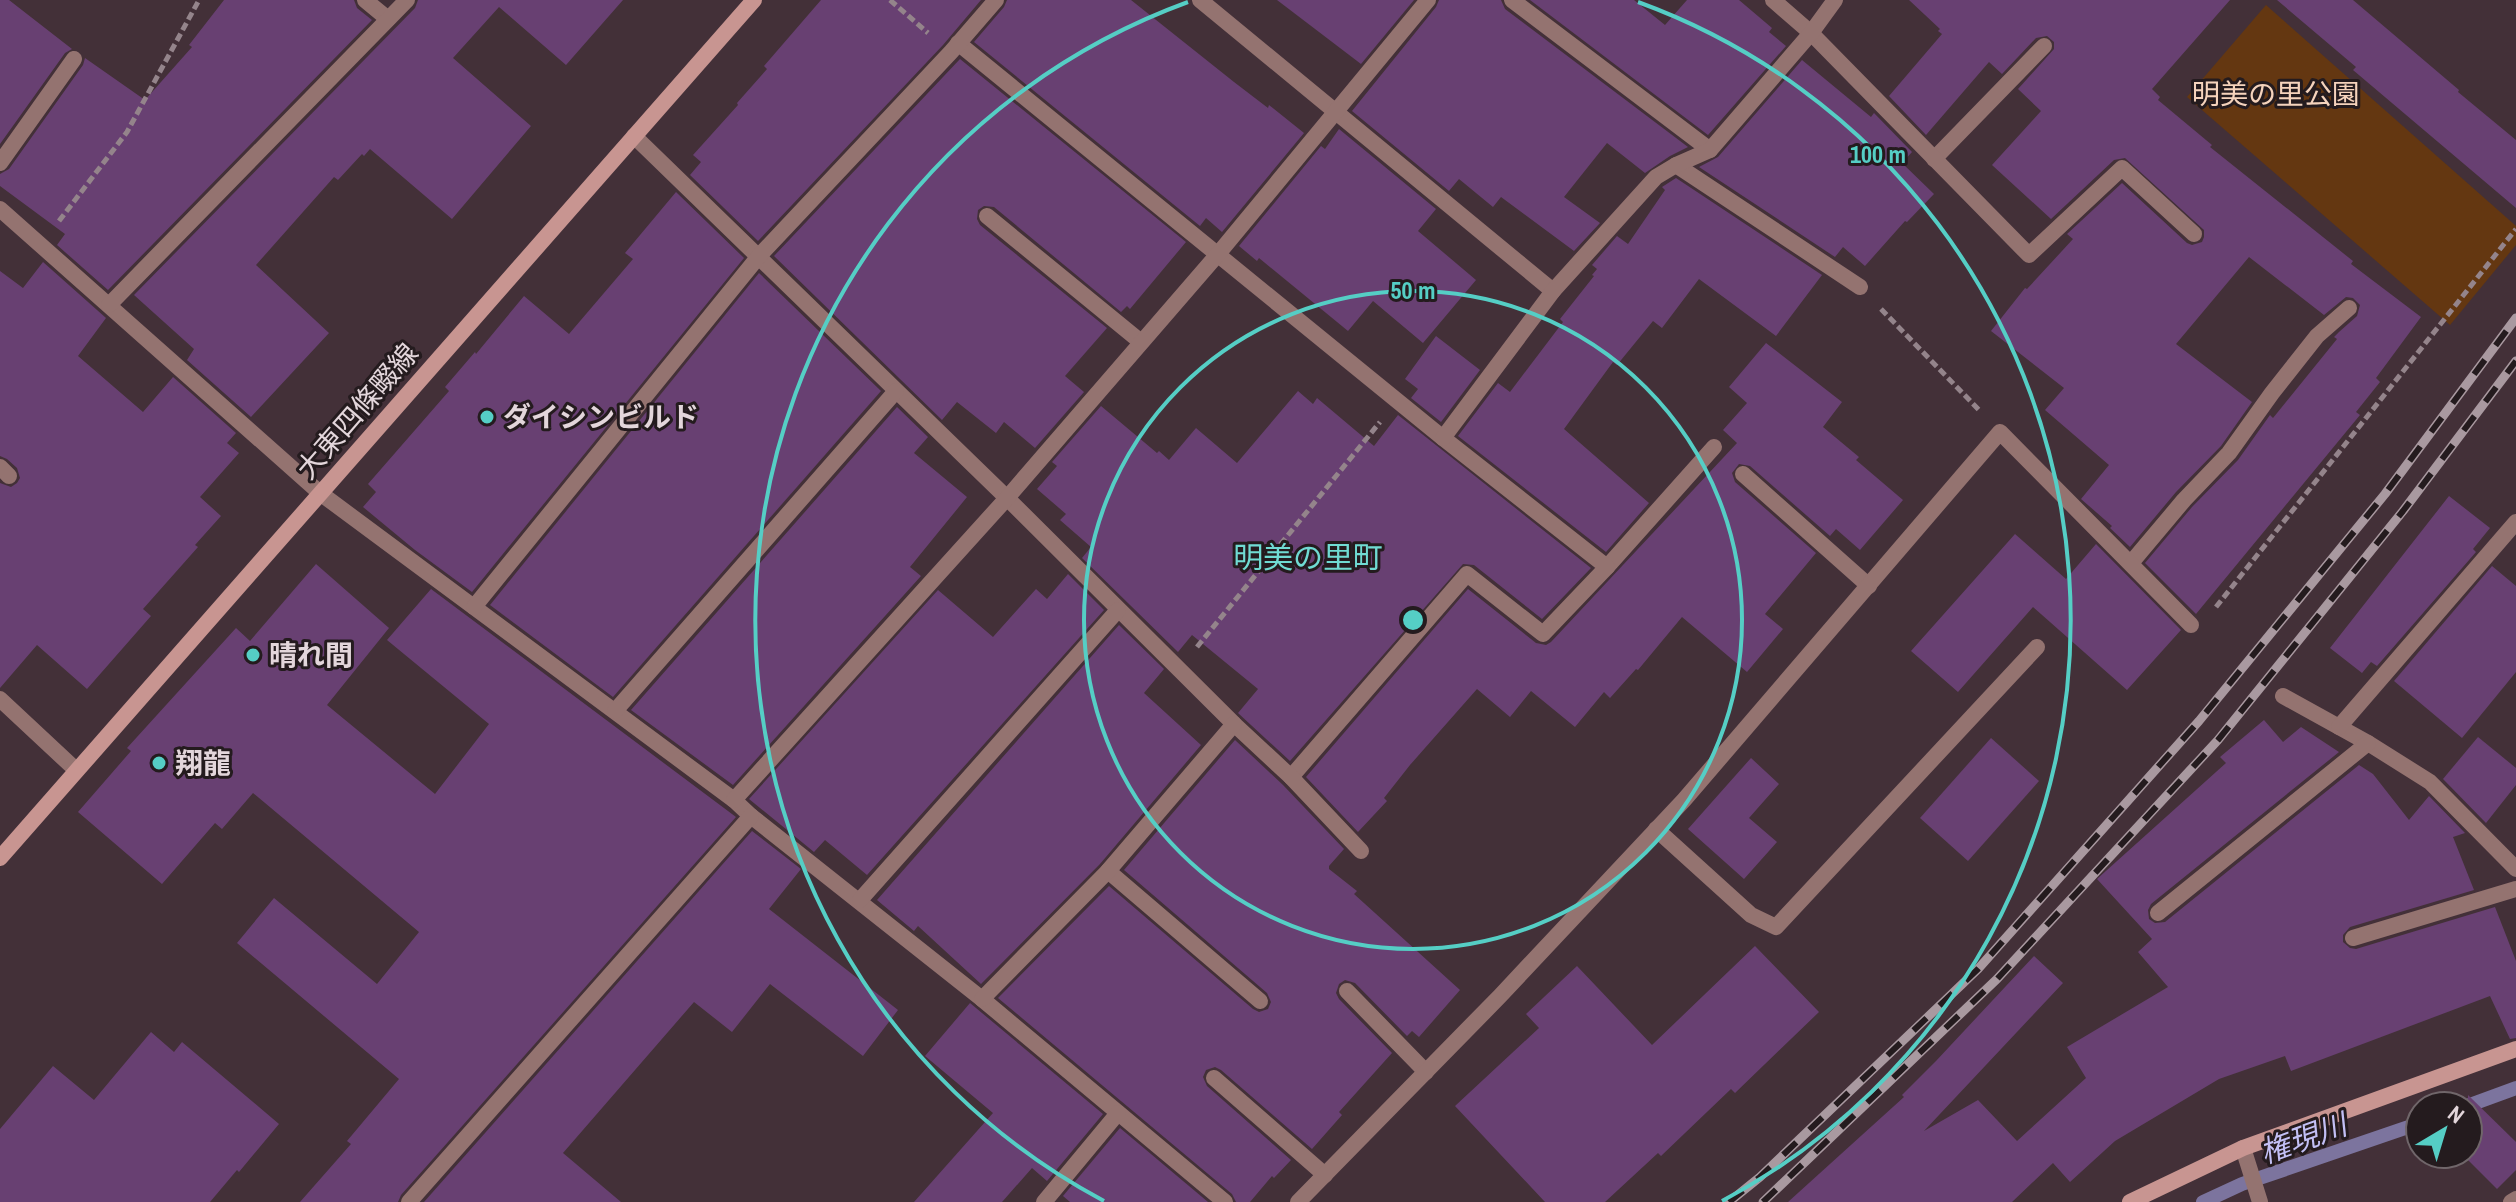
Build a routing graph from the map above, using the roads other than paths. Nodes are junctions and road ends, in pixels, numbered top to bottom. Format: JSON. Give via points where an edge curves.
{"nodes":[{"id":1,"x":365,"y":0,"type":"edge"},
{"id":2,"x":407,"y":0,"type":"edge"},
{"id":3,"x":754,"y":0,"type":"edge"},
{"id":4,"x":996,"y":0,"type":"edge"},
{"id":5,"x":1200,"y":0,"type":"edge"},
{"id":6,"x":1428,"y":0,"type":"edge"},
{"id":7,"x":1512,"y":0,"type":"edge"},
{"id":8,"x":1773,"y":0,"type":"edge"},
{"id":9,"x":1835,"y":0,"type":"edge"},
{"id":10,"x":388,"y":19,"type":"junction"},
{"id":11,"x":1811,"y":33,"type":"junction"},
{"id":12,"x":2044,"y":46,"type":"dead end"},
{"id":13,"x":954,"y":47,"type":"junction"},
{"id":14,"x":74,"y":59,"type":"dead end"},
{"id":15,"x":1336,"y":113,"type":"junction"},
{"id":16,"x":634,"y":136,"type":"junction"},
{"id":17,"x":1710,"y":150,"type":"junction"},
{"id":18,"x":1934,"y":159,"type":"junction"},
{"id":19,"x":0,"y":163,"type":"edge"},
{"id":20,"x":1676,"y":165,"type":"junction"},
{"id":21,"x":0,"y":209,"type":"edge"},
{"id":22,"x":987,"y":216,"type":"dead end"},
{"id":23,"x":2194,"y":234,"type":"dead end"},
{"id":24,"x":1218,"y":254,"type":"junction"},
{"id":25,"x":759,"y":256,"type":"junction"},
{"id":26,"x":1860,"y":287,"type":"road end"},
{"id":27,"x":1553,"y":291,"type":"junction"},
{"id":28,"x":109,"y":305,"type":"junction"},
{"id":29,"x":2349,"y":308,"type":"dead end"},
{"id":30,"x":1141,"y":342,"type":"junction"},
{"id":31,"x":896,"y":391,"type":"junction"},
{"id":32,"x":1443,"y":438,"type":"junction"},
{"id":33,"x":1714,"y":447,"type":"dead end"},
{"id":34,"x":1743,"y":474,"type":"dead end"},
{"id":35,"x":320,"y":493,"type":"junction"},
{"id":36,"x":1007,"y":498,"type":"junction"},
{"id":37,"x":2516,"y":522,"type":"edge"},
{"id":38,"x":2131,"y":563,"type":"junction"},
{"id":39,"x":1607,"y":567,"type":"junction"},
{"id":40,"x":1869,"y":586,"type":"junction"},
{"id":41,"x":474,"y":607,"type":"junction"},
{"id":42,"x":1118,"y":610,"type":"junction"},
{"id":43,"x":2191,"y":625,"type":"road end"},
{"id":44,"x":2037,"y":647,"type":"dead end"},
{"id":45,"x":2283,"y":696,"type":"dead end"},
{"id":46,"x":0,"y":699,"type":"edge"},
{"id":47,"x":615,"y":711,"type":"junction"},
{"id":48,"x":1234,"y":724,"type":"junction"},
{"id":49,"x":2339,"y":727,"type":"junction"},
{"id":50,"x":2368,"y":743,"type":"junction"},
{"id":51,"x":76,"y":770,"type":"junction"},
{"id":52,"x":1291,"y":777,"type":"junction"},
{"id":53,"x":734,"y":800,"type":"junction"},
{"id":54,"x":751,"y":816,"type":"junction"},
{"id":55,"x":1656,"y":829,"type":"junction"},
{"id":56,"x":1361,"y":851,"type":"dead end"},
{"id":57,"x":0,"y":858,"type":"edge"},
{"id":58,"x":2516,"y":869,"type":"edge"},
{"id":59,"x":1108,"y":871,"type":"junction"},
{"id":60,"x":2516,"y":889,"type":"edge"},
{"id":61,"x":860,"y":900,"type":"junction"},
{"id":62,"x":2158,"y":913,"type":"dead end"},
{"id":63,"x":2353,"y":938,"type":"dead end"},
{"id":64,"x":1347,"y":991,"type":"dead end"},
{"id":65,"x":982,"y":999,"type":"junction"},
{"id":66,"x":1260,"y":1001,"type":"dead end"},
{"id":67,"x":2516,"y":1049,"type":"edge"},
{"id":68,"x":1426,"y":1072,"type":"junction"},
{"id":69,"x":1214,"y":1078,"type":"dead end"},
{"id":70,"x":1118,"y":1113,"type":"junction"},
{"id":71,"x":2244,"y":1155,"type":"junction"},
{"id":72,"x":1325,"y":1175,"type":"junction"},
{"id":73,"x":2516,"y":1199,"type":"edge"},
{"id":74,"x":409,"y":1202,"type":"edge"},
{"id":75,"x":1044,"y":1202,"type":"edge"},
{"id":76,"x":1225,"y":1202,"type":"edge"},
{"id":77,"x":1298,"y":1202,"type":"edge"},
{"id":78,"x":2130,"y":1202,"type":"edge"},
{"id":79,"x":2260,"y":1202,"type":"edge"},
{"id":80,"x":2511,"y":1202,"type":"edge"}],
"edges":[{"from":1,"to":10,"type":"street"},
{"from":2,"to":10,"type":"street"},
{"from":3,"to":16,"type":"main road","name":"大東四條畷線"},
{"from":4,"to":13,"type":"street"},
{"from":5,"to":15,"type":"street"},
{"from":6,"to":15,"type":"street"},
{"from":7,"to":17,"type":"street"},
{"from":8,"to":11,"type":"street"},
{"from":9,"to":11,"type":"street"},
{"from":10,"to":28,"type":"street"},
{"from":11,"to":17,"type":"street"},
{"from":11,"to":18,"type":"street"},
{"from":12,"to":18,"type":"street"},
{"from":13,"to":24,"type":"street"},
{"from":13,"to":25,"type":"street"},
{"from":14,"to":19,"type":"street"},
{"from":15,"to":24,"type":"street"},
{"from":15,"to":27,"type":"street"},
{"from":16,"to":25,"type":"street"},
{"from":16,"to":35,"type":"main road","name":"大東四條畷線"},
{"from":17,"to":20,"type":"street"},
{"from":18,"to":23,"type":"street","via":[[2029,255],[2122,168]]},
{"from":20,"to":26,"type":"street"},
{"from":20,"to":27,"type":"street","via":[[1656,177]]},
{"from":21,"to":28,"type":"street"},
{"from":22,"to":30,"type":"street"},
{"from":24,"to":30,"type":"street"},
{"from":24,"to":32,"type":"street"},
{"from":25,"to":31,"type":"street"},
{"from":25,"to":41,"type":"street"},
{"from":27,"to":32,"type":"street"},
{"from":28,"to":35,"type":"street"},
{"from":29,"to":38,"type":"street","via":[[2317,336],[2229,453]]},
{"from":30,"to":36,"type":"street"},
{"from":31,"to":36,"type":"street"},
{"from":31,"to":47,"type":"street"},
{"from":32,"to":39,"type":"street"},
{"from":33,"to":39,"type":"street"},
{"from":34,"to":40,"type":"street"},
{"from":35,"to":41,"type":"street"},
{"from":35,"to":51,"type":"main road","name":"大東四條畷線"},
{"from":36,"to":42,"type":"street"},
{"from":36,"to":53,"type":"street"},
{"from":37,"to":49,"type":"street"},
{"from":38,"to":40,"type":"street","via":[[2000,432]]},
{"from":38,"to":43,"type":"street"},
{"from":39,"to":52,"type":"street","via":[[1543,634],[1467,574]]},
{"from":40,"to":55,"type":"street"},
{"from":41,"to":47,"type":"street"},
{"from":42,"to":48,"type":"street"},
{"from":42,"to":61,"type":"street"},
{"from":44,"to":55,"type":"street","via":[[1776,927],[1751,915]]},
{"from":45,"to":49,"type":"street"},
{"from":46,"to":51,"type":"street"},
{"from":47,"to":53,"type":"street"},
{"from":48,"to":52,"type":"street"},
{"from":48,"to":59,"type":"street"},
{"from":49,"to":50,"type":"street"},
{"from":50,"to":58,"type":"street","via":[[2430,782]]},
{"from":50,"to":62,"type":"street"},
{"from":51,"to":57,"type":"main road","name":"大東四條畷線"},
{"from":52,"to":56,"type":"street"},
{"from":53,"to":54,"type":"street"},
{"from":54,"to":61,"type":"street"},
{"from":54,"to":74,"type":"street"},
{"from":55,"to":68,"type":"street"},
{"from":59,"to":65,"type":"street"},
{"from":59,"to":66,"type":"street"},
{"from":60,"to":63,"type":"street"},
{"from":61,"to":65,"type":"street"},
{"from":64,"to":68,"type":"street"},
{"from":65,"to":70,"type":"street"},
{"from":67,"to":71,"type":"main road"},
{"from":68,"to":72,"type":"street"},
{"from":69,"to":72,"type":"street"},
{"from":70,"to":75,"type":"street"},
{"from":70,"to":76,"type":"street"},
{"from":71,"to":78,"type":"main road"},
{"from":71,"to":79,"type":"street"},
{"from":72,"to":77,"type":"street"},
{"from":73,"to":80,"type":"street"}]}
